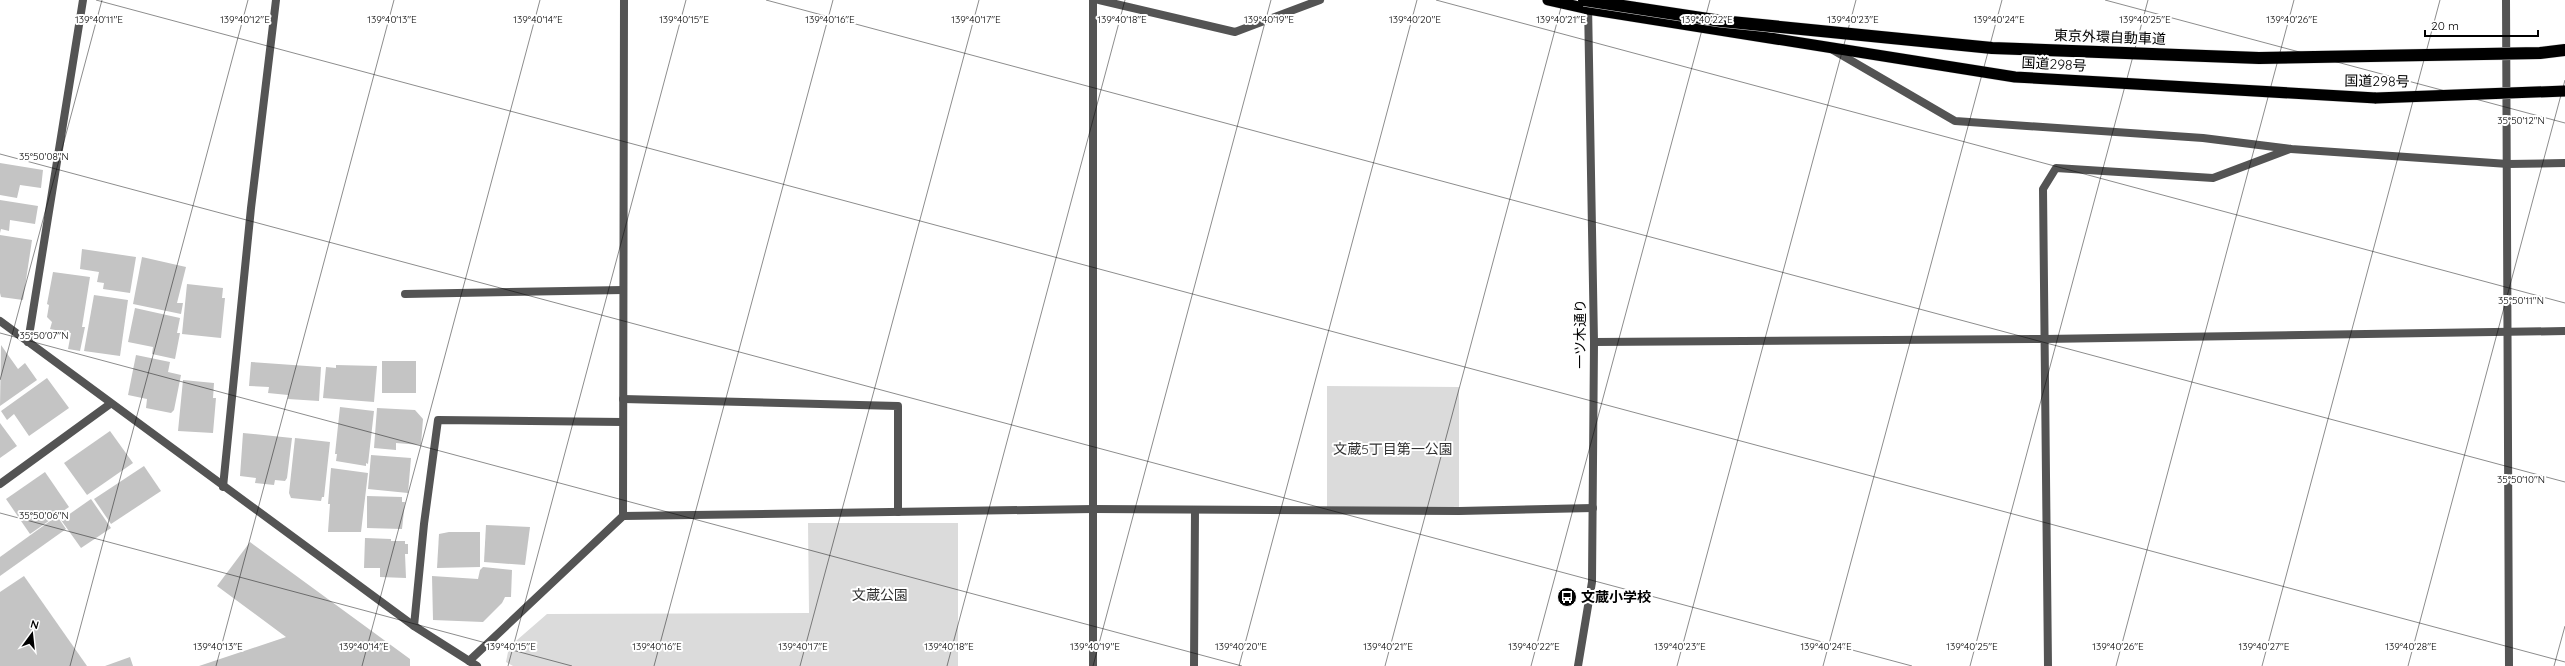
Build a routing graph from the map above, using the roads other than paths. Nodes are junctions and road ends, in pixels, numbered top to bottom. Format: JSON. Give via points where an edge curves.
{"nodes":[{"id":1,"x":83,"y":0,"type":"edge"},
{"id":2,"x":276,"y":0,"type":"edge"},
{"id":3,"x":624,"y":0,"type":"edge"},
{"id":4,"x":1093,"y":0,"type":"edge"},
{"id":5,"x":1099,"y":0,"type":"edge"},
{"id":6,"x":1320,"y":0,"type":"edge"},
{"id":7,"x":1548,"y":0,"type":"edge"},
{"id":8,"x":2506,"y":0,"type":"edge"},
{"id":9,"x":1587,"y":3,"type":"edge"},
{"id":10,"x":1832,"y":49,"type":"junction"},
{"id":11,"x":2565,"y":50,"type":"edge"},
{"id":12,"x":2565,"y":91,"type":"edge"},
{"id":13,"x":2291,"y":149,"type":"junction"},
{"id":14,"x":2565,"y":163,"type":"edge"},
{"id":15,"x":2508,"y":164,"type":"junction"},
{"id":16,"x":623,"y":290,"type":"junction"},
{"id":17,"x":405,"y":294,"type":"dead end"},
{"id":18,"x":1,"y":324,"type":"edge"},
{"id":19,"x":2565,"y":331,"type":"edge"},
{"id":20,"x":2509,"y":332,"type":"junction"},
{"id":21,"x":2044,"y":340,"type":"junction"},
{"id":22,"x":28,"y":342,"type":"junction"},
{"id":23,"x":1594,"y":342,"type":"junction"},
{"id":24,"x":623,"y":399,"type":"junction"},
{"id":25,"x":110,"y":404,"type":"junction"},
{"id":26,"x":623,"y":422,"type":"junction"},
{"id":27,"x":0,"y":484,"type":"edge"},
{"id":28,"x":223,"y":487,"type":"junction"},
{"id":29,"x":1593,"y":508,"type":"junction"},
{"id":30,"x":1093,"y":509,"type":"junction"},
{"id":31,"x":1195,"y":510,"type":"junction"},
{"id":32,"x":898,"y":512,"type":"junction"},
{"id":33,"x":623,"y":516,"type":"junction"},
{"id":34,"x":414,"y":626,"type":"junction"},
{"id":35,"x":469,"y":660,"type":"junction"},
{"id":36,"x":462,"y":666,"type":"edge"},
{"id":37,"x":478,"y":666,"type":"edge"},
{"id":38,"x":1093,"y":666,"type":"edge"},
{"id":39,"x":1194,"y":666,"type":"edge"},
{"id":40,"x":1578,"y":666,"type":"edge"},
{"id":41,"x":2048,"y":666,"type":"edge"},
{"id":42,"x":2509,"y":666,"type":"edge"}],
"edges":[{"from":1,"to":22,"type":"street"},
{"from":2,"to":28,"type":"street","via":[[251,208]]},
{"from":3,"to":16,"type":"street"},
{"from":4,"to":30,"type":"street"},
{"from":5,"to":6,"type":"street","via":[[1235,32]]},
{"from":7,"to":9,"type":"highway","name":"国道298号"},
{"from":8,"to":15,"type":"street"},
{"from":9,"to":10,"type":"highway","name":"国道298号"},
{"from":9,"to":11,"type":"highway","name":"東京外環自動車道","bridge":true,"via":[[1721,21],[1992,48],[2259,58],[2540,53]]},
{"from":9,"to":23,"type":"street","name":"一ツ木通り"},
{"from":10,"to":12,"type":"highway","name":"国道298号","bridge":true,"via":[[2015,77],[2376,98]]},
{"from":10,"to":13,"type":"street","via":[[1955,121],[2203,138]]},
{"from":13,"to":15,"type":"street"},
{"from":13,"to":21,"type":"street","via":[[2213,178],[2056,168],[2043,189]]},
{"from":14,"to":15,"type":"street"},
{"from":15,"to":20,"type":"street"},
{"from":16,"to":17,"type":"street"},
{"from":16,"to":24,"type":"street"},
{"from":18,"to":22,"type":"street"},
{"from":19,"to":20,"type":"street"},
{"from":20,"to":21,"type":"street"},
{"from":20,"to":42,"type":"street"},
{"from":21,"to":23,"type":"street"},
{"from":21,"to":41,"type":"street"},
{"from":22,"to":25,"type":"street"},
{"from":23,"to":29,"type":"street","name":"一ツ木通り"},
{"from":24,"to":26,"type":"street"},
{"from":24,"to":32,"type":"street","via":[[898,406]]},
{"from":25,"to":27,"type":"street"},
{"from":25,"to":28,"type":"street"},
{"from":26,"to":33,"type":"street"},
{"from":26,"to":34,"type":"street","via":[[438,420]]},
{"from":28,"to":34,"type":"street"},
{"from":29,"to":31,"type":"street","via":[[1459,511]]},
{"from":29,"to":40,"type":"street","name":"一ツ木通り","via":[[1592,582]]},
{"from":30,"to":31,"type":"street"},
{"from":30,"to":32,"type":"street"},
{"from":30,"to":38,"type":"street"},
{"from":31,"to":39,"type":"street"},
{"from":32,"to":33,"type":"street"},
{"from":33,"to":35,"type":"street"},
{"from":34,"to":35,"type":"street"},
{"from":35,"to":36,"type":"street"},
{"from":35,"to":37,"type":"street"}]}
